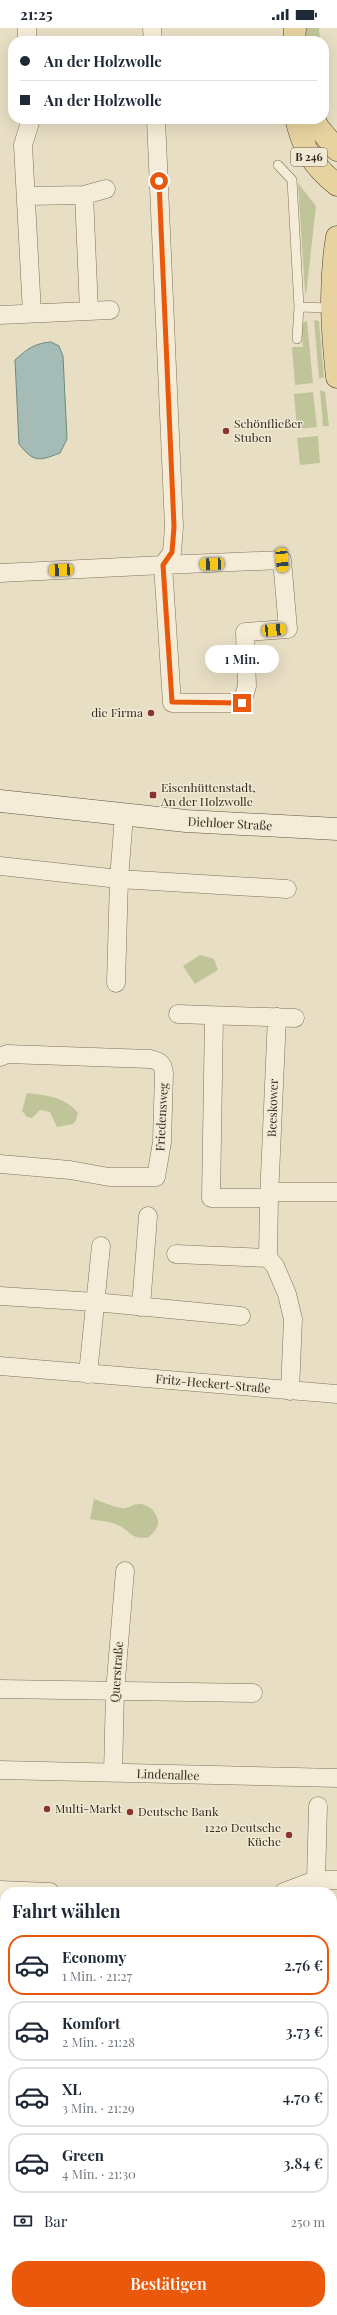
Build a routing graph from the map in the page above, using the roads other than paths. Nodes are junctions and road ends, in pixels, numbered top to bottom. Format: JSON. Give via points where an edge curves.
{"nodes":[{"id":1,"x":29,"y":124,"type":"edge"},
{"id":2,"x":156,"y":124,"type":"edge"},
{"id":3,"x":297,"y":124,"type":"edge"},
{"id":4,"x":316,"y":124,"type":"edge"},
{"id":5,"x":337,"y":150,"type":"edge"},
{"id":6,"x":278,"y":165,"type":"dead end"},
{"id":7,"x":337,"y":186,"type":"edge"},
{"id":8,"x":106,"y":189,"type":"dead end"},
{"id":9,"x":84,"y":195,"type":"junction"},
{"id":10,"x":26,"y":196,"type":"junction"},
{"id":11,"x":336,"y":251,"type":"edge"},
{"id":12,"x":299,"y":307,"type":"junction"},
{"id":13,"x":331,"y":308,"type":"junction"},
{"id":14,"x":89,"y":310,"type":"junction"},
{"id":15,"x":110,"y":310,"type":"dead end"},
{"id":16,"x":32,"y":313,"type":"junction"},
{"id":17,"x":0,"y":314,"type":"edge"},
{"id":18,"x":297,"y":339,"type":"dead end"},
{"id":19,"x":337,"y":377,"type":"edge"},
{"id":20,"x":163,"y":565,"type":"junction"},
{"id":21,"x":0,"y":573,"type":"edge"},
{"id":22,"x":0,"y":801,"type":"edge"},
{"id":23,"x":124,"y":816,"type":"junction"},
{"id":24,"x":337,"y":829,"type":"edge"},
{"id":25,"x":0,"y":866,"type":"edge"},
{"id":26,"x":119,"y":879,"type":"junction"},
{"id":27,"x":287,"y":889,"type":"dead end"},
{"id":28,"x":116,"y":983,"type":"dead end"},
{"id":29,"x":178,"y":1014,"type":"dead end"},
{"id":30,"x":214,"y":1016,"type":"junction"},
{"id":31,"x":0,"y":1057,"type":"edge"},
{"id":32,"x":0,"y":1164,"type":"edge"},
{"id":33,"x":337,"y":1192,"type":"edge"},
{"id":34,"x":269,"y":1195,"type":"junction"},
{"id":35,"x":148,"y":1216,"type":"dead end"},
{"id":36,"x":101,"y":1246,"type":"dead end"},
{"id":37,"x":176,"y":1254,"type":"dead end"},
{"id":38,"x":268,"y":1258,"type":"junction"},
{"id":39,"x":0,"y":1296,"type":"edge"},
{"id":40,"x":95,"y":1302,"type":"junction"},
{"id":41,"x":141,"y":1307,"type":"junction"},
{"id":42,"x":241,"y":1316,"type":"dead end"},
{"id":43,"x":0,"y":1366,"type":"edge"},
{"id":44,"x":88,"y":1374,"type":"junction"},
{"id":45,"x":290,"y":1391,"type":"junction"},
{"id":46,"x":337,"y":1394,"type":"edge"},
{"id":47,"x":125,"y":1571,"type":"dead end"},
{"id":48,"x":0,"y":1689,"type":"edge"},
{"id":49,"x":115,"y":1692,"type":"junction"},
{"id":50,"x":253,"y":1693,"type":"dead end"},
{"id":51,"x":0,"y":1770,"type":"edge"},
{"id":52,"x":112,"y":1773,"type":"junction"},
{"id":53,"x":337,"y":1778,"type":"edge"},
{"id":54,"x":318,"y":1806,"type":"dead end"},
{"id":55,"x":316,"y":1880,"type":"junction"},
{"id":56,"x":337,"y":1880,"type":"edge"},
{"id":57,"x":297,"y":1887,"type":"edge"}],
"edges":[{"from":1,"to":10,"type":"street","via":[[23,145]]},
{"from":2,"to":20,"type":"street","via":[[174,527],[172,552]]},
{"from":3,"to":7,"type":"main road","number":"B 246","via":[[304,149],[312,162]]},
{"from":4,"to":5,"type":"main road","number":"B 246"},
{"from":6,"to":12,"type":"lane","via":[[292,180]]},
{"from":8,"to":9,"type":"street"},
{"from":9,"to":10,"type":"street"},
{"from":9,"to":14,"type":"street"},
{"from":10,"to":16,"type":"street"},
{"from":11,"to":13,"type":"main road"},
{"from":12,"to":13,"type":"lane"},
{"from":12,"to":18,"type":"lane"},
{"from":13,"to":19,"type":"main road"},
{"from":14,"to":15,"type":"street"},
{"from":14,"to":16,"type":"street"},
{"from":16,"to":17,"type":"street"},
{"from":20,"to":20,"type":"street","via":[[172,702],[242,703],[247,686],[245,632],[288,628],[282,560]]},
{"from":20,"to":21,"type":"street"},
{"from":22,"to":23,"type":"street","name":"Diehloer Straße"},
{"from":23,"to":24,"type":"street","name":"Diehloer Straße"},
{"from":23,"to":26,"type":"street"},
{"from":25,"to":26,"type":"street"},
{"from":26,"to":27,"type":"street"},
{"from":26,"to":28,"type":"street"},
{"from":29,"to":30,"type":"street"},
{"from":30,"to":34,"type":"street","via":[[211,1198]]},
{"from":30,"to":34,"type":"street","name":"Beeskower","via":[[286,1018]]},
{"from":31,"to":32,"type":"street","name":"Friedensweg","via":[[6,1054],[150,1059],[158,1060],[163,1065],[164,1073],[162,1142],[156,1177],[110,1177],[70,1170]]},
{"from":33,"to":34,"type":"street"},
{"from":34,"to":38,"type":"street"},
{"from":35,"to":41,"type":"street"},
{"from":36,"to":40,"type":"street"},
{"from":37,"to":38,"type":"street"},
{"from":38,"to":45,"type":"street","via":[[275,1266],[287,1294],[293,1319]]},
{"from":39,"to":40,"type":"street"},
{"from":40,"to":41,"type":"street"},
{"from":40,"to":44,"type":"street"},
{"from":41,"to":42,"type":"street"},
{"from":43,"to":44,"type":"street","name":"Fritz-Heckert-Straße"},
{"from":44,"to":45,"type":"street","name":"Fritz-Heckert-Straße"},
{"from":45,"to":46,"type":"street","name":"Fritz-Heckert-Straße"},
{"from":47,"to":49,"type":"street","name":"Querstraße"},
{"from":48,"to":49,"type":"street"},
{"from":49,"to":50,"type":"street"},
{"from":49,"to":52,"type":"street","name":"Querstraße"},
{"from":51,"to":52,"type":"street","name":"Lindenallee"},
{"from":52,"to":53,"type":"street","name":"Lindenallee"},
{"from":54,"to":55,"type":"street"},
{"from":55,"to":56,"type":"street"},
{"from":55,"to":57,"type":"street"}]}
